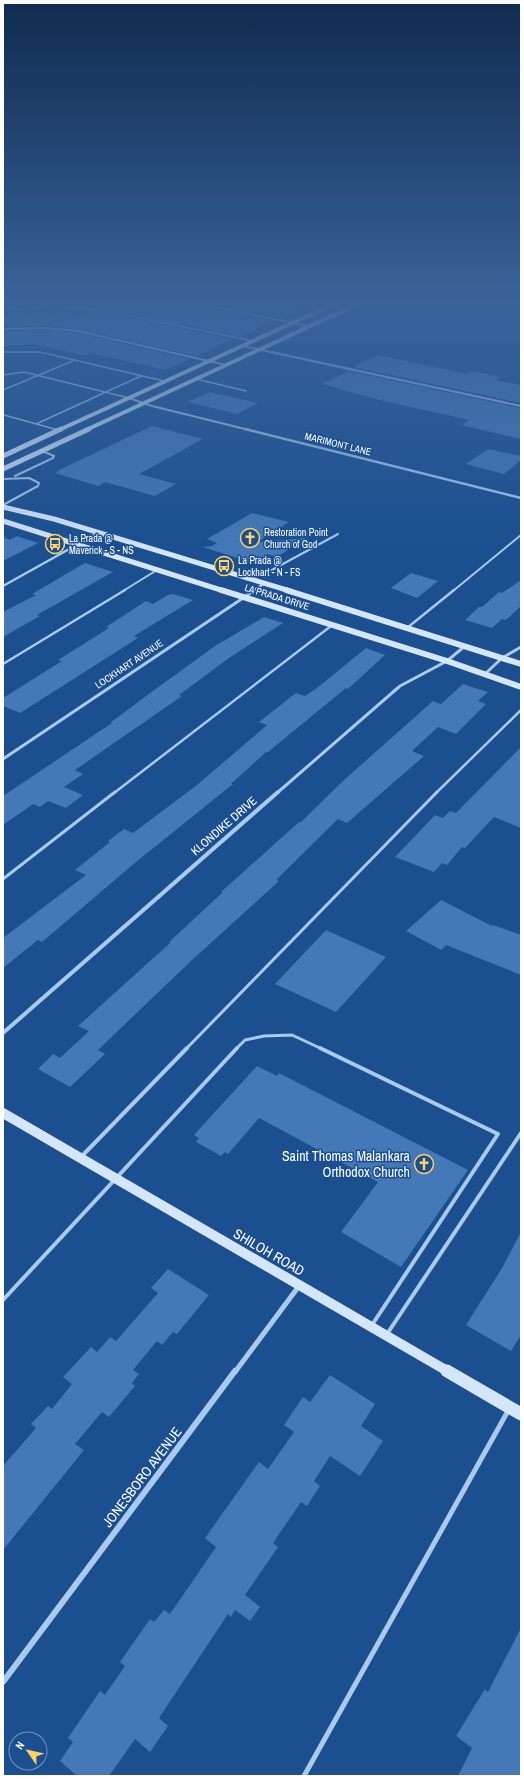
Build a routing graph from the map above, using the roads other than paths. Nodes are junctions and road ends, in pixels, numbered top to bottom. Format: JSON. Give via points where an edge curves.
{"nodes":[{"id":1,"x":16,"y":385,"type":"edge"},
{"id":2,"x":77,"y":385,"type":"edge"},
{"id":3,"x":122,"y":385,"type":"edge"},
{"id":4,"x":158,"y":385,"type":"edge"},
{"id":5,"x":182,"y":385,"type":"edge"},
{"id":6,"x":221,"y":385,"type":"edge"},
{"id":7,"x":425,"y":385,"type":"edge"},
{"id":8,"x":3,"y":390,"type":"edge"},
{"id":9,"x":246,"y":391,"type":"dead end"},
{"id":10,"x":107,"y":392,"type":"junction"},
{"id":11,"x":129,"y":398,"type":"junction"},
{"id":12,"x":144,"y":403,"type":"junction"},
{"id":13,"x":521,"y":406,"type":"edge"},
{"id":14,"x":4,"y":415,"type":"dead end"},
{"id":15,"x":36,"y":424,"type":"junction"},
{"id":16,"x":60,"y":430,"type":"junction"},
{"id":17,"x":41,"y":451,"type":"junction"},
{"id":18,"x":3,"y":456,"type":"edge"},
{"id":19,"x":3,"y":469,"type":"edge"},
{"id":20,"x":14,"y":477,"type":"junction"},
{"id":21,"x":3,"y":478,"type":"edge"},
{"id":22,"x":521,"y":498,"type":"edge"},
{"id":23,"x":3,"y":506,"type":"edge"},
{"id":24,"x":4,"y":522,"type":"edge"},
{"id":25,"x":98,"y":533,"type":"junction"},
{"id":26,"x":338,"y":534,"type":"dead end"},
{"id":27,"x":521,"y":535,"type":"edge"},
{"id":28,"x":78,"y":545,"type":"junction"},
{"id":29,"x":157,"y":570,"type":"junction"},
{"id":30,"x":251,"y":578,"type":"junction"},
{"id":31,"x":265,"y":583,"type":"junction"},
{"id":32,"x":3,"y":586,"type":"edge"},
{"id":33,"x":244,"y":597,"type":"junction"},
{"id":34,"x":332,"y":625,"type":"junction"},
{"id":35,"x":407,"y":628,"type":"junction"},
{"id":36,"x":465,"y":646,"type":"junction"},
{"id":37,"x":521,"y":647,"type":"edge"},
{"id":38,"x":502,"y":658,"type":"junction"},
{"id":39,"x":447,"y":661,"type":"junction"},
{"id":40,"x":3,"y":664,"type":"edge"},
{"id":41,"x":521,"y":664,"type":"edge"},
{"id":42,"x":484,"y":675,"type":"junction"},
{"id":43,"x":521,"y":687,"type":"edge"},
{"id":44,"x":521,"y":710,"type":"edge"},
{"id":45,"x":3,"y":759,"type":"edge"},
{"id":46,"x":3,"y":879,"type":"edge"},
{"id":47,"x":3,"y":1033,"type":"edge"},
{"id":48,"x":3,"y":1112,"type":"edge"},
{"id":49,"x":521,"y":1133,"type":"edge"},
{"id":50,"x":80,"y":1158,"type":"junction"},
{"id":51,"x":117,"y":1179,"type":"junction"},
{"id":52,"x":299,"y":1286,"type":"junction"},
{"id":53,"x":3,"y":1300,"type":"edge"},
{"id":54,"x":371,"y":1327,"type":"junction"},
{"id":55,"x":386,"y":1336,"type":"junction"},
{"id":56,"x":510,"y":1407,"type":"junction"},
{"id":57,"x":521,"y":1414,"type":"edge"},
{"id":58,"x":3,"y":1682,"type":"edge"},
{"id":59,"x":304,"y":1776,"type":"edge"}],
"edges":[{"from":1,"to":8,"type":"lane"},
{"from":2,"to":10,"type":"lane"},
{"from":3,"to":10,"type":"lane"},
{"from":4,"to":11,"type":"main road"},
{"from":5,"to":12,"type":"main road"},
{"from":6,"to":9,"type":"lane"},
{"from":7,"to":13,"type":"street"},
{"from":10,"to":11,"type":"lane"},
{"from":10,"to":15,"type":"lane"},
{"from":11,"to":12,"type":"street","name":"MARIMONT LANE"},
{"from":11,"to":16,"type":"main road"},
{"from":12,"to":17,"type":"main road"},
{"from":12,"to":22,"type":"street","name":"MARIMONT LANE"},
{"from":14,"to":15,"type":"lane"},
{"from":15,"to":16,"type":"lane"},
{"from":16,"to":18,"type":"main road"},
{"from":17,"to":19,"type":"main road"},
{"from":17,"to":20,"type":"lane","via":[[54,456]]},
{"from":20,"to":21,"type":"lane"},
{"from":20,"to":23,"type":"lane","via":[[39,483]]},
{"from":23,"to":25,"type":"main road","name":"LA PRADA DRIVE"},
{"from":24,"to":28,"type":"main road","name":"LA PRADA DRIVE"},
{"from":25,"to":28,"type":"street"},
{"from":25,"to":30,"type":"main road","name":"LA PRADA DRIVE"},
{"from":26,"to":30,"type":"lane","via":[[270,572]]},
{"from":27,"to":35,"type":"lane"},
{"from":28,"to":29,"type":"main road","name":"LA PRADA DRIVE"},
{"from":28,"to":32,"type":"street"},
{"from":29,"to":33,"type":"main road","name":"LA PRADA DRIVE"},
{"from":29,"to":40,"type":"lane"},
{"from":30,"to":31,"type":"main road","name":"LA PRADA DRIVE"},
{"from":31,"to":33,"type":"street","name":"LOCKHART AVENUE"},
{"from":31,"to":35,"type":"main road","name":"LA PRADA DRIVE"},
{"from":33,"to":34,"type":"main road","name":"LA PRADA DRIVE"},
{"from":33,"to":45,"type":"street","name":"LOCKHART AVENUE"},
{"from":34,"to":39,"type":"main road","name":"LA PRADA DRIVE"},
{"from":34,"to":46,"type":"lane"},
{"from":35,"to":36,"type":"main road","name":"LA PRADA DRIVE"},
{"from":36,"to":38,"type":"main road","name":"LA PRADA DRIVE"},
{"from":36,"to":39,"type":"street","name":"KLONDIKE DRIVE"},
{"from":37,"to":38,"type":"street"},
{"from":38,"to":41,"type":"main road","name":"LA PRADA DRIVE"},
{"from":38,"to":42,"type":"street"},
{"from":39,"to":42,"type":"main road","name":"LA PRADA DRIVE"},
{"from":39,"to":47,"type":"street","name":"KLONDIKE DRIVE","via":[[400,686]]},
{"from":42,"to":43,"type":"main road","name":"LA PRADA DRIVE"},
{"from":44,"to":50,"type":"lane","via":[[435,794]]},
{"from":48,"to":50,"type":"main road","name":"SHILOH ROAD"},
{"from":49,"to":55,"type":"lane"},
{"from":50,"to":51,"type":"main road","name":"SHILOH ROAD"},
{"from":51,"to":52,"type":"main road","name":"SHILOH ROAD"},
{"from":51,"to":53,"type":"lane"},
{"from":51,"to":54,"type":"lane","via":[[245,1040],[264,1036],[292,1035],[498,1134]]},
{"from":52,"to":54,"type":"main road","name":"SHILOH ROAD"},
{"from":52,"to":58,"type":"street","name":"JONESBORO AVENUE"},
{"from":54,"to":55,"type":"main road","name":"SHILOH ROAD"},
{"from":55,"to":56,"type":"main road","name":"SHILOH ROAD"},
{"from":56,"to":57,"type":"main road","name":"SHILOH ROAD"},
{"from":56,"to":59,"type":"lane"}]}
